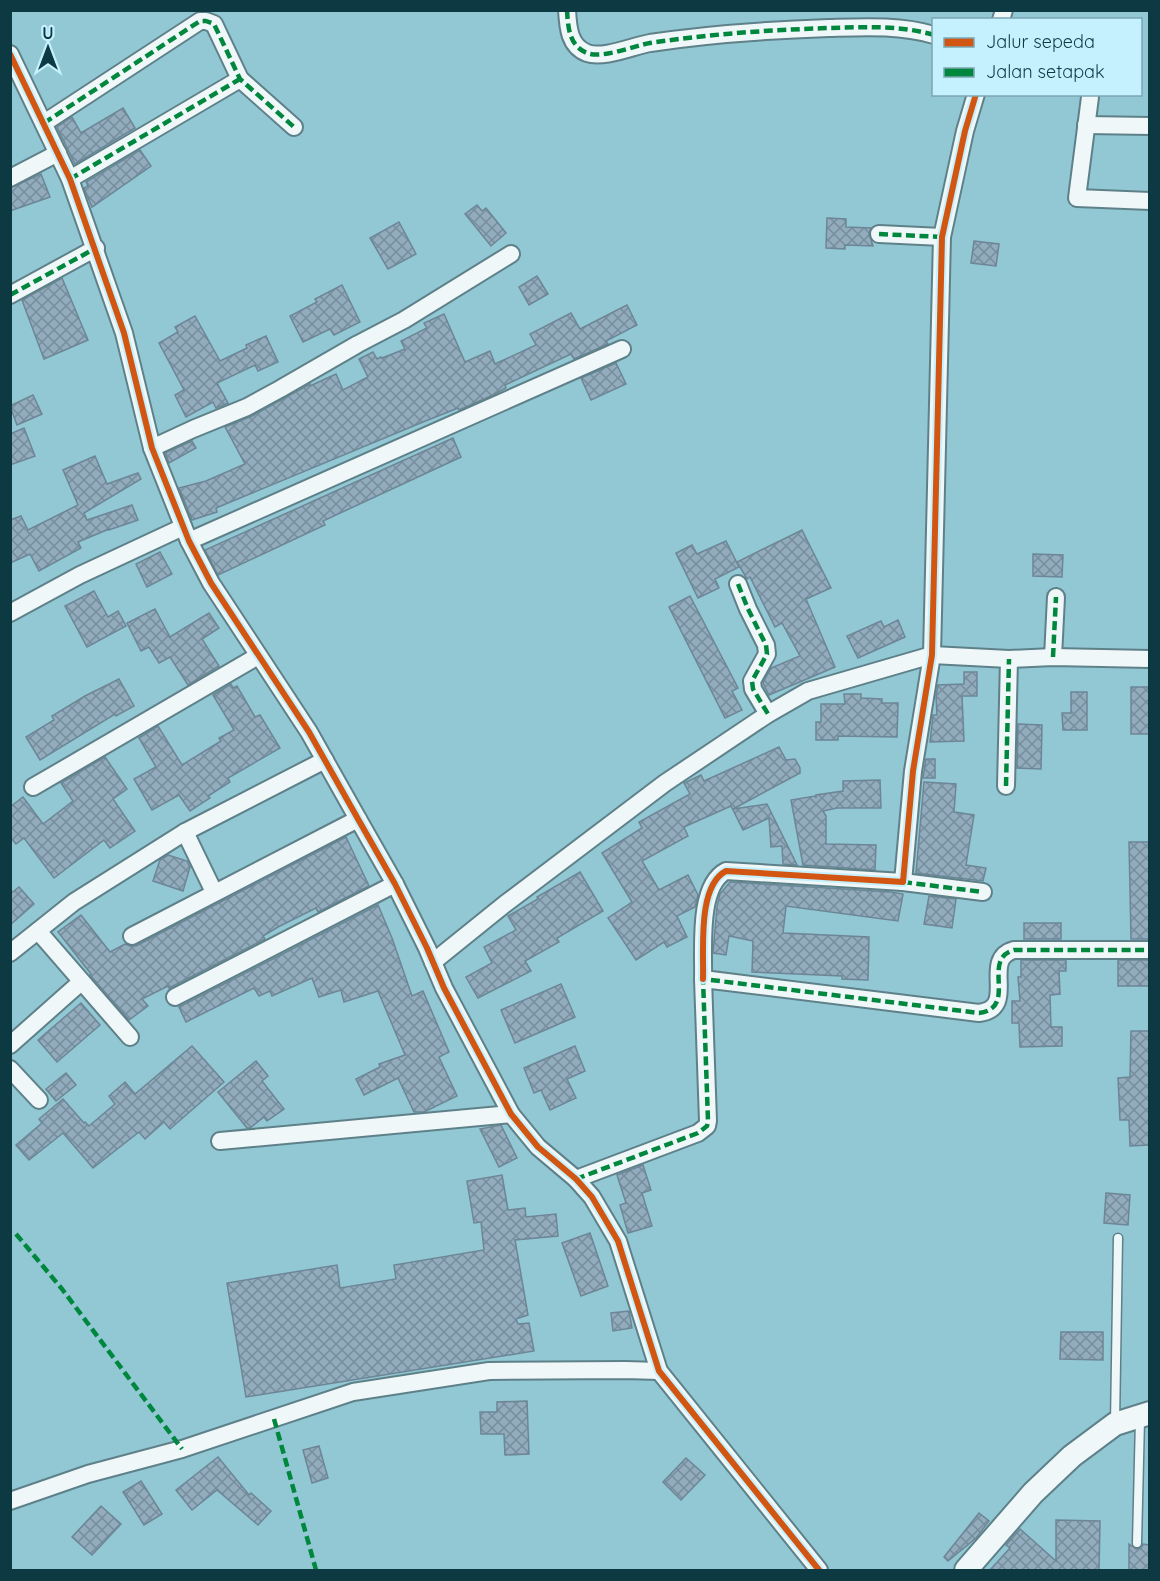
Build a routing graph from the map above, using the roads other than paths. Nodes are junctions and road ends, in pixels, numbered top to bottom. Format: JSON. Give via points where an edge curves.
{"nodes":[{"id":1,"x":567,"y":10,"type":"edge"},
{"id":2,"x":932,"y":35,"type":"edge"},
{"id":3,"x":13,"y":64,"type":"edge"},
{"id":4,"x":240,"y":79,"type":"junction"},
{"id":5,"x":975,"y":96,"type":"edge"},
{"id":6,"x":1090,"y":97,"type":"dead end"},
{"id":7,"x":44,"y":123,"type":"junction"},
{"id":8,"x":1086,"y":124,"type":"junction"},
{"id":9,"x":1149,"y":126,"type":"edge"},
{"id":10,"x":294,"y":127,"type":"dead end"},
{"id":11,"x":58,"y":153,"type":"junction"},
{"id":12,"x":10,"y":178,"type":"edge"},
{"id":13,"x":70,"y":179,"type":"junction"},
{"id":14,"x":1149,"y":201,"type":"edge"},
{"id":15,"x":879,"y":234,"type":"dead end"},
{"id":16,"x":942,"y":237,"type":"junction"},
{"id":17,"x":96,"y":248,"type":"junction"},
{"id":18,"x":511,"y":254,"type":"dead end"},
{"id":19,"x":10,"y":295,"type":"edge"},
{"id":20,"x":622,"y":349,"type":"dead end"},
{"id":21,"x":152,"y":448,"type":"junction"},
{"id":22,"x":186,"y":534,"type":"junction"},
{"id":23,"x":738,"y":584,"type":"dead end"},
{"id":24,"x":1056,"y":597,"type":"dead end"},
{"id":25,"x":10,"y":613,"type":"edge"},
{"id":26,"x":932,"y":655,"type":"junction"},
{"id":27,"x":258,"y":656,"type":"junction"},
{"id":28,"x":1053,"y":657,"type":"junction"},
{"id":29,"x":1009,"y":659,"type":"junction"},
{"id":30,"x":1149,"y":659,"type":"edge"},
{"id":31,"x":768,"y":714,"type":"junction"},
{"id":32,"x":325,"y":760,"type":"junction"},
{"id":33,"x":1006,"y":786,"type":"dead end"},
{"id":34,"x":33,"y":787,"type":"dead end"},
{"id":35,"x":358,"y":819,"type":"junction"},
{"id":36,"x":185,"y":832,"type":"junction"},
{"id":37,"x":903,"y":882,"type":"junction"},
{"id":38,"x":394,"y":884,"type":"junction"},
{"id":39,"x":214,"y":892,"type":"junction"},
{"id":40,"x":983,"y":892,"type":"dead end"},
{"id":41,"x":38,"y":931,"type":"junction"},
{"id":42,"x":132,"y":936,"type":"dead end"},
{"id":43,"x":1149,"y":950,"type":"edge"},
{"id":44,"x":10,"y":953,"type":"edge"},
{"id":45,"x":433,"y":962,"type":"junction"},
{"id":46,"x":703,"y":979,"type":"junction"},
{"id":47,"x":81,"y":982,"type":"junction"},
{"id":48,"x":175,"y":997,"type":"dead end"},
{"id":49,"x":130,"y":1037,"type":"dead end"},
{"id":50,"x":10,"y":1045,"type":"edge"},
{"id":51,"x":10,"y":1069,"type":"edge"},
{"id":52,"x":39,"y":1100,"type":"dead end"},
{"id":53,"x":511,"y":1113,"type":"junction"},
{"id":54,"x":220,"y":1141,"type":"dead end"},
{"id":55,"x":576,"y":1179,"type":"junction"},
{"id":56,"x":1118,"y":1238,"type":"dead end"},
{"id":57,"x":659,"y":1371,"type":"junction"},
{"id":58,"x":1145,"y":1414,"type":"edge"},
{"id":59,"x":1114,"y":1424,"type":"junction"},
{"id":60,"x":10,"y":1501,"type":"edge"},
{"id":61,"x":1137,"y":1543,"type":"dead end"},
{"id":62,"x":819,"y":1570,"type":"edge"},
{"id":63,"x":966,"y":1570,"type":"edge"}],
"edges":[{"from":1,"to":2,"type":"street","via":[[569,33],[575,44],[594,55],[649,43],[769,30],[866,27],[913,29]]},
{"from":3,"to":7,"type":"street"},
{"from":4,"to":7,"type":"street","via":[[214,24],[200,21]]},
{"from":4,"to":10,"type":"street"},
{"from":4,"to":13,"type":"street"},
{"from":5,"to":16,"type":"street"},
{"from":6,"to":8,"type":"street"},
{"from":7,"to":11,"type":"street"},
{"from":8,"to":9,"type":"street"},
{"from":8,"to":14,"type":"street","via":[[1077,198]]},
{"from":11,"to":12,"type":"street"},
{"from":11,"to":13,"type":"street"},
{"from":13,"to":17,"type":"street"},
{"from":15,"to":16,"type":"street"},
{"from":16,"to":26,"type":"street"},
{"from":17,"to":19,"type":"street"},
{"from":17,"to":21,"type":"street","via":[[124,333]]},
{"from":18,"to":21,"type":"street","via":[[405,320],[272,394]]},
{"from":20,"to":22,"type":"street"},
{"from":21,"to":22,"type":"street"},
{"from":22,"to":25,"type":"street","via":[[81,575]]},
{"from":22,"to":27,"type":"street","via":[[211,583]]},
{"from":23,"to":31,"type":"street","via":[[766,645],[767,654],[752,681]]},
{"from":24,"to":28,"type":"street"},
{"from":26,"to":29,"type":"street"},
{"from":26,"to":31,"type":"street","via":[[808,691]]},
{"from":26,"to":37,"type":"street","via":[[913,771]]},
{"from":27,"to":32,"type":"street"},
{"from":27,"to":34,"type":"street"},
{"from":28,"to":29,"type":"street"},
{"from":28,"to":30,"type":"street"},
{"from":29,"to":33,"type":"street"},
{"from":31,"to":45,"type":"street","via":[[665,783]]},
{"from":32,"to":35,"type":"street"},
{"from":32,"to":36,"type":"street"},
{"from":35,"to":38,"type":"street"},
{"from":35,"to":39,"type":"street"},
{"from":36,"to":39,"type":"street"},
{"from":36,"to":41,"type":"street","via":[[74,902]]},
{"from":37,"to":40,"type":"street"},
{"from":37,"to":46,"type":"street","via":[[726,871],[710,889],[703,928]]},
{"from":38,"to":45,"type":"street"},
{"from":38,"to":48,"type":"street"},
{"from":39,"to":42,"type":"street"},
{"from":41,"to":44,"type":"street"},
{"from":41,"to":47,"type":"street"},
{"from":43,"to":46,"type":"street","via":[[1008,951],[999,968],[995,1007],[979,1013]]},
{"from":45,"to":53,"type":"street"},
{"from":46,"to":55,"type":"street","via":[[707,1126],[698,1133]]},
{"from":47,"to":49,"type":"street"},
{"from":47,"to":50,"type":"street"},
{"from":51,"to":52,"type":"street"},
{"from":53,"to":54,"type":"street"},
{"from":53,"to":55,"type":"street","via":[[538,1147]]},
{"from":55,"to":57,"type":"street","via":[[592,1197],[618,1241]]},
{"from":56,"to":59,"type":"lane"},
{"from":57,"to":60,"type":"street","via":[[489,1371],[353,1392]]},
{"from":57,"to":62,"type":"street"},
{"from":58,"to":59,"type":"street"},
{"from":58,"to":61,"type":"lane"},
{"from":59,"to":63,"type":"street","via":[[1041,1486]]}]}
